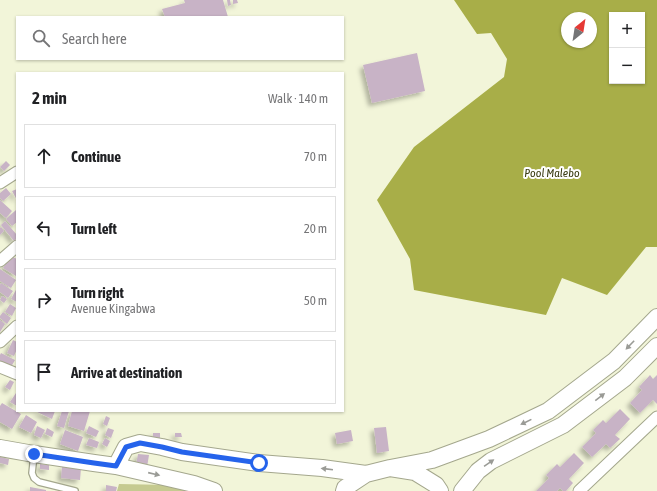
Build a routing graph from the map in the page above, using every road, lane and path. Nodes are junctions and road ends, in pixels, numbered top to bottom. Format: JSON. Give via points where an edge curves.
{"nodes":[{"id":1,"x":16,"y":173,"type":"edge"},
{"id":2,"x":0,"y":183,"type":"edge"},
{"id":3,"x":16,"y":247,"type":"edge"},
{"id":4,"x":0,"y":262,"type":"edge"},
{"id":5,"x":657,"y":317,"type":"edge"},
{"id":6,"x":16,"y":327,"type":"edge"},
{"id":7,"x":0,"y":342,"type":"edge"},
{"id":8,"x":657,"y":346,"type":"edge"},
{"id":9,"x":0,"y":368,"type":"edge"},
{"id":10,"x":16,"y":374,"type":"edge"},
{"id":11,"x":657,"y":417,"type":"edge"},
{"id":12,"x":0,"y":448,"type":"edge"},
{"id":13,"x":34,"y":454,"type":"junction"},
{"id":14,"x":116,"y":466,"type":"junction"},
{"id":15,"x":390,"y":468,"type":"junction"},
{"id":16,"x":366,"y":474,"type":"junction"},
{"id":17,"x":75,"y":491,"type":"edge"},
{"id":18,"x":214,"y":491,"type":"edge"},
{"id":19,"x":344,"y":491,"type":"edge"},
{"id":20,"x":440,"y":491,"type":"edge"},
{"id":21,"x":462,"y":491,"type":"edge"},
{"id":22,"x":579,"y":491,"type":"edge"}],
"edges":[{"from":1,"to":2,"type":"street"},
{"from":3,"to":4,"type":"street"},
{"from":5,"to":15,"type":"street","one_way":true,"via":[[614,361],[548,411],[489,439],[432,460]]},
{"from":6,"to":7,"type":"street"},
{"from":21,"to":8,"type":"street","one_way":true,"via":[[478,471],[491,461],[563,425],[625,378]]},
{"from":9,"to":10,"type":"street"},
{"from":11,"to":22,"type":"street"},
{"from":12,"to":13,"type":"street"},
{"from":13,"to":14,"type":"street"},
{"from":13,"to":17,"type":"lane","via":[[34,478],[39,482]]},
{"from":16,"to":14,"type":"street","one_way":true,"via":[[259,463],[140,443],[126,447]]},
{"from":14,"to":18,"type":"street","one_way":true},
{"from":15,"to":16,"type":"street"},
{"from":15,"to":20,"type":"street","via":[[415,472]]},
{"from":16,"to":19,"type":"street"}]}
